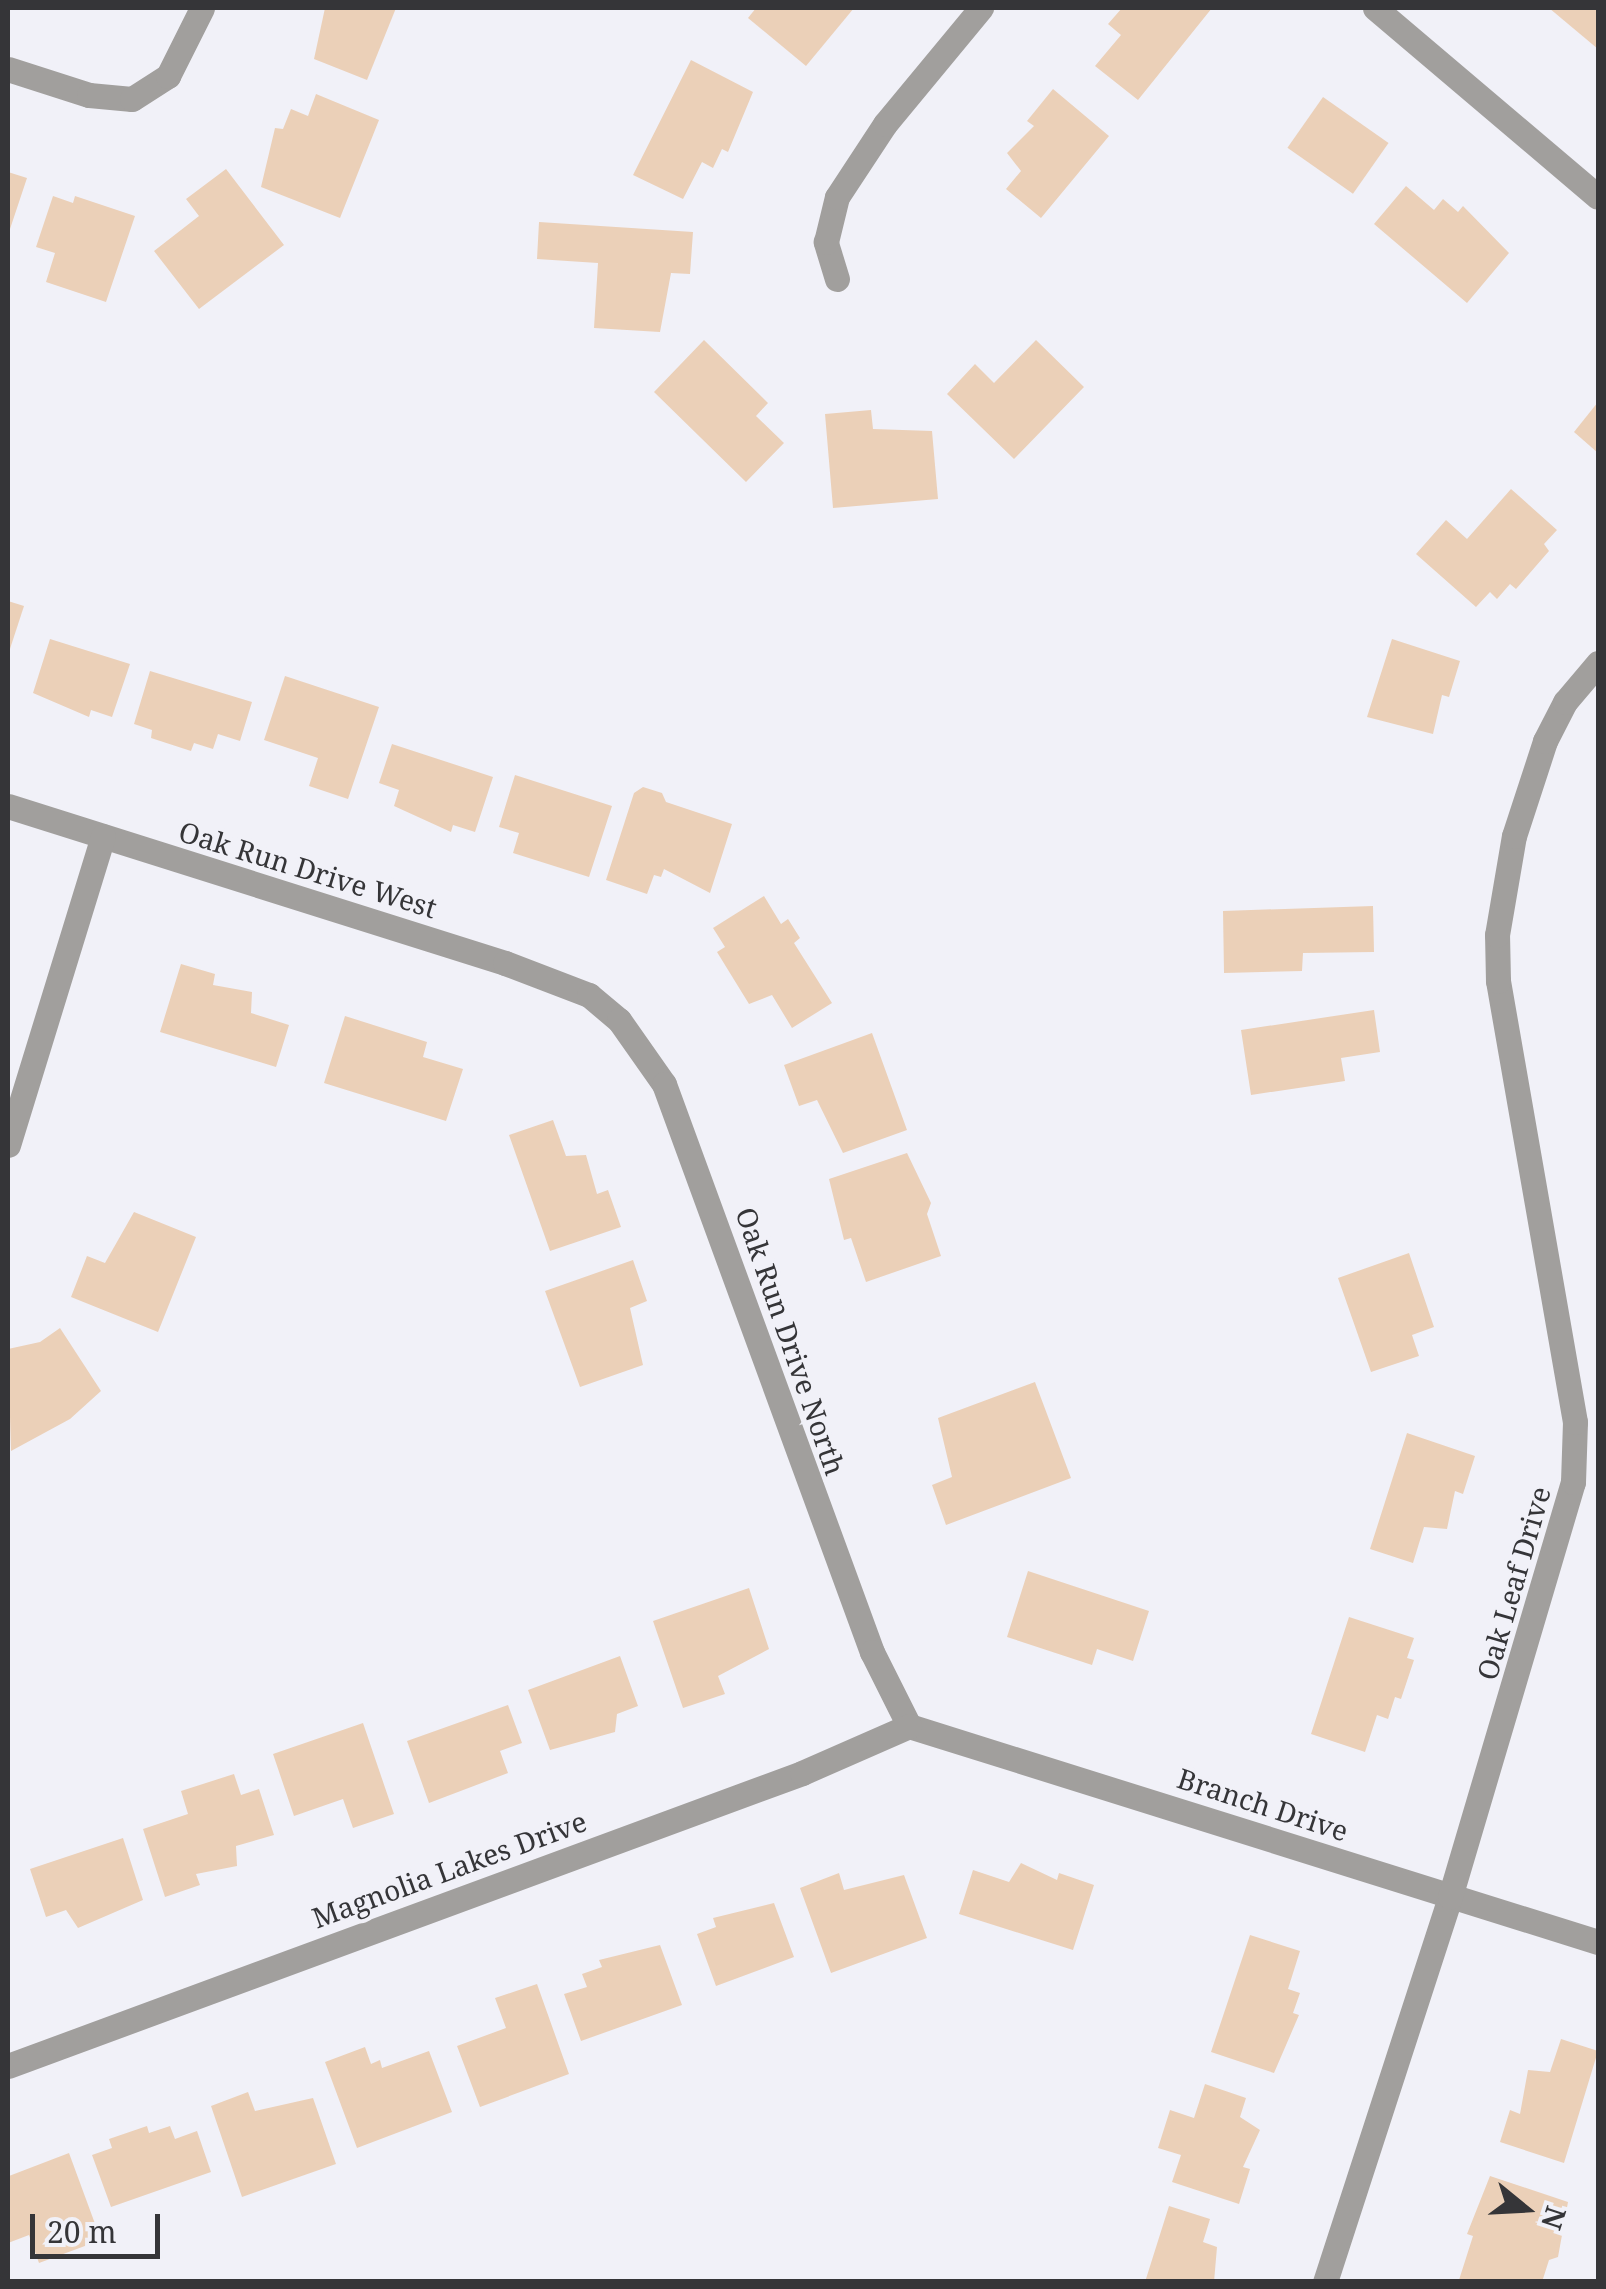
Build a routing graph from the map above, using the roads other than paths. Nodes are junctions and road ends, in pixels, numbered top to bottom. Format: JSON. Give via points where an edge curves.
{"nodes":[{"id":1,"x":202,"y":8,"type":"edge"},
{"id":2,"x":981,"y":8,"type":"edge"},
{"id":3,"x":1376,"y":8,"type":"edge"},
{"id":4,"x":8,"y":69,"type":"edge"},
{"id":5,"x":1598,"y":196,"type":"edge"},
{"id":6,"x":838,"y":279,"type":"dead end"},
{"id":7,"x":1598,"y":663,"type":"edge"},
{"id":8,"x":8,"y":806,"type":"edge"},
{"id":9,"x":102,"y":836,"type":"junction"},
{"id":10,"x":588,"y":995,"type":"joint"},
{"id":11,"x":8,"y":1145,"type":"edge"},
{"id":12,"x":910,"y":1726,"type":"junction"},
{"id":13,"x":1450,"y":1897,"type":"junction"},
{"id":14,"x":1598,"y":1942,"type":"edge"},
{"id":15,"x":8,"y":2066,"type":"edge"},
{"id":16,"x":1325,"y":2282,"type":"edge"}],
"edges":[{"from":1,"to":4,"type":"street","via":[[168,76],[132,99],[89,95]]},
{"from":2,"to":6,"type":"street","via":[[886,124],[837,197],[826,242]]},
{"from":3,"to":5,"type":"street"},
{"from":7,"to":13,"type":"street","name":"Oak Leaf Drive","via":[[1565,702],[1545,741],[1514,836],[1497,935],[1498,982],[1574,1422],[1574,1482]]},
{"from":8,"to":9,"type":"street","name":"Oak Run Drive West"},
{"from":9,"to":10,"type":"street","name":"Oak Run Drive West"},
{"from":9,"to":11,"type":"street"},
{"from":10,"to":12,"type":"street","name":"Oak Run Drive North","via":[[640,1044],[664,1084],[866,1636]]},
{"from":12,"to":13,"type":"street","name":"Branch Drive"},
{"from":12,"to":15,"type":"street","name":"Magnolia Lakes Drive","via":[[802,1773]]},
{"from":13,"to":14,"type":"street","name":"Branch Drive"},
{"from":13,"to":16,"type":"street","name":"Oak Leaf Drive"}]}
